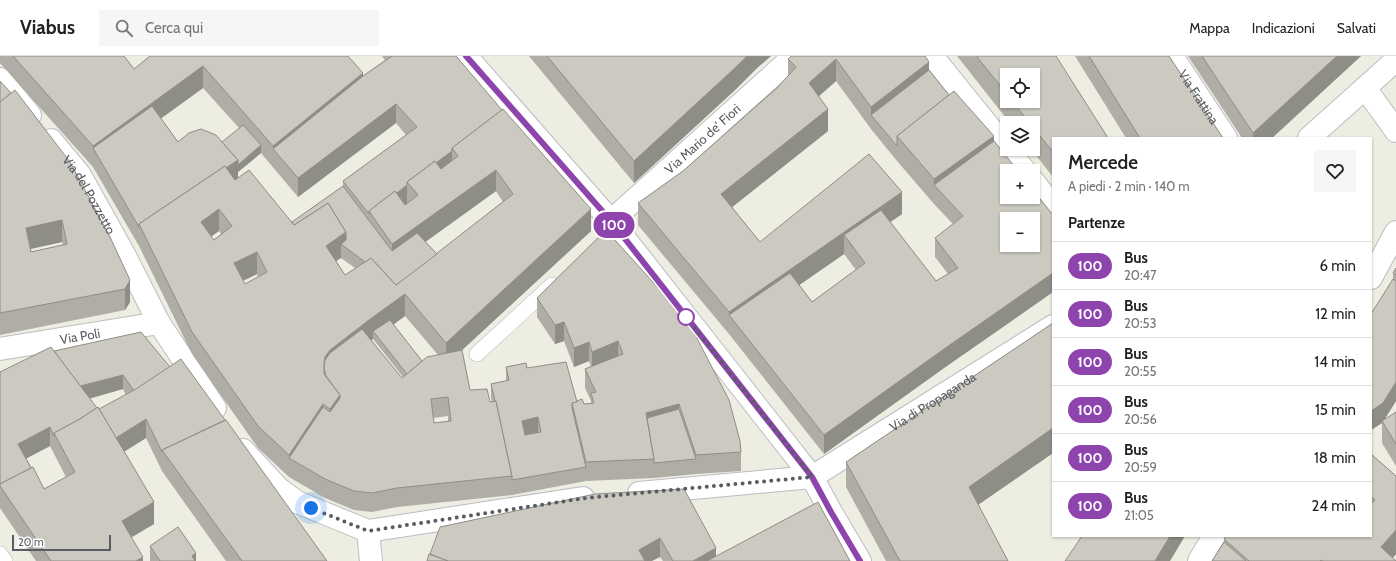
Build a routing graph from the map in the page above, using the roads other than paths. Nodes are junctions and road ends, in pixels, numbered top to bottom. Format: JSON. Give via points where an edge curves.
{"nodes":[{"id":1,"x":466,"y":56,"type":"edge"},
{"id":2,"x":794,"y":56,"type":"edge"},
{"id":3,"x":932,"y":56,"type":"edge"},
{"id":4,"x":1172,"y":56,"type":"edge"},
{"id":5,"x":1396,"y":60,"type":"edge"},
{"id":6,"x":0,"y":79,"type":"edge"},
{"id":7,"x":1365,"y":88,"type":"junction"},
{"id":8,"x":1396,"y":131,"type":"edge"},
{"id":9,"x":1225,"y":137,"type":"edge"},
{"id":10,"x":1309,"y":137,"type":"edge"},
{"id":11,"x":1000,"y":140,"type":"edge"},
{"id":12,"x":1013,"y":156,"type":"edge"},
{"id":13,"x":1019,"y":164,"type":"edge"},
{"id":14,"x":1040,"y":190,"type":"edge"},
{"id":15,"x":1052,"y":205,"type":"edge"},
{"id":16,"x":607,"y":226,"type":"junction"},
{"id":17,"x":1396,"y":232,"type":"edge"},
{"id":18,"x":563,"y":274,"type":"edge"},
{"id":19,"x":1372,"y":276,"type":"edge"},
{"id":20,"x":159,"y":323,"type":"junction"},
{"id":21,"x":1052,"y":327,"type":"edge"},
{"id":22,"x":0,"y":349,"type":"edge"},
{"id":23,"x":478,"y":354,"type":"dead end"},
{"id":24,"x":812,"y":477,"type":"junction"},
{"id":25,"x":368,"y":531,"type":"junction"},
{"id":26,"x":1213,"y":537,"type":"edge"},
{"id":27,"x":0,"y":554,"type":"edge"},
{"id":28,"x":5,"y":561,"type":"edge"},
{"id":29,"x":371,"y":561,"type":"edge"},
{"id":30,"x":860,"y":561,"type":"edge"},
{"id":31,"x":1199,"y":561,"type":"edge"}],
"edges":[{"from":1,"to":16,"type":"street"},
{"from":2,"to":16,"type":"street","name":"Via Mario de' Fiori"},
{"from":3,"to":11,"type":"street"},
{"from":4,"to":9,"type":"street","name":"Via Frattina"},
{"from":5,"to":7,"type":"street"},
{"from":6,"to":20,"type":"street","name":"Via del Pozzetto","via":[[80,175]]},
{"from":7,"to":8,"type":"street"},
{"from":7,"to":10,"type":"street"},
{"from":12,"to":13,"type":"street"},
{"from":14,"to":15,"type":"street"},
{"from":16,"to":24,"type":"street"},
{"from":17,"to":19,"type":"street"},
{"from":18,"to":23,"type":"lane"},
{"from":20,"to":22,"type":"street","name":"Via Poli"},
{"from":20,"to":25,"type":"street","name":"Via del Pozzetto","via":[[240,447],[280,489],[297,502]]},
{"from":21,"to":24,"type":"street","name":"Via di Propaganda"},
{"from":24,"to":25,"type":"street","via":[[610,495]]},
{"from":24,"to":30,"type":"street"},
{"from":25,"to":29,"type":"street"},
{"from":26,"to":31,"type":"street"},
{"from":27,"to":28,"type":"lane"}]}
